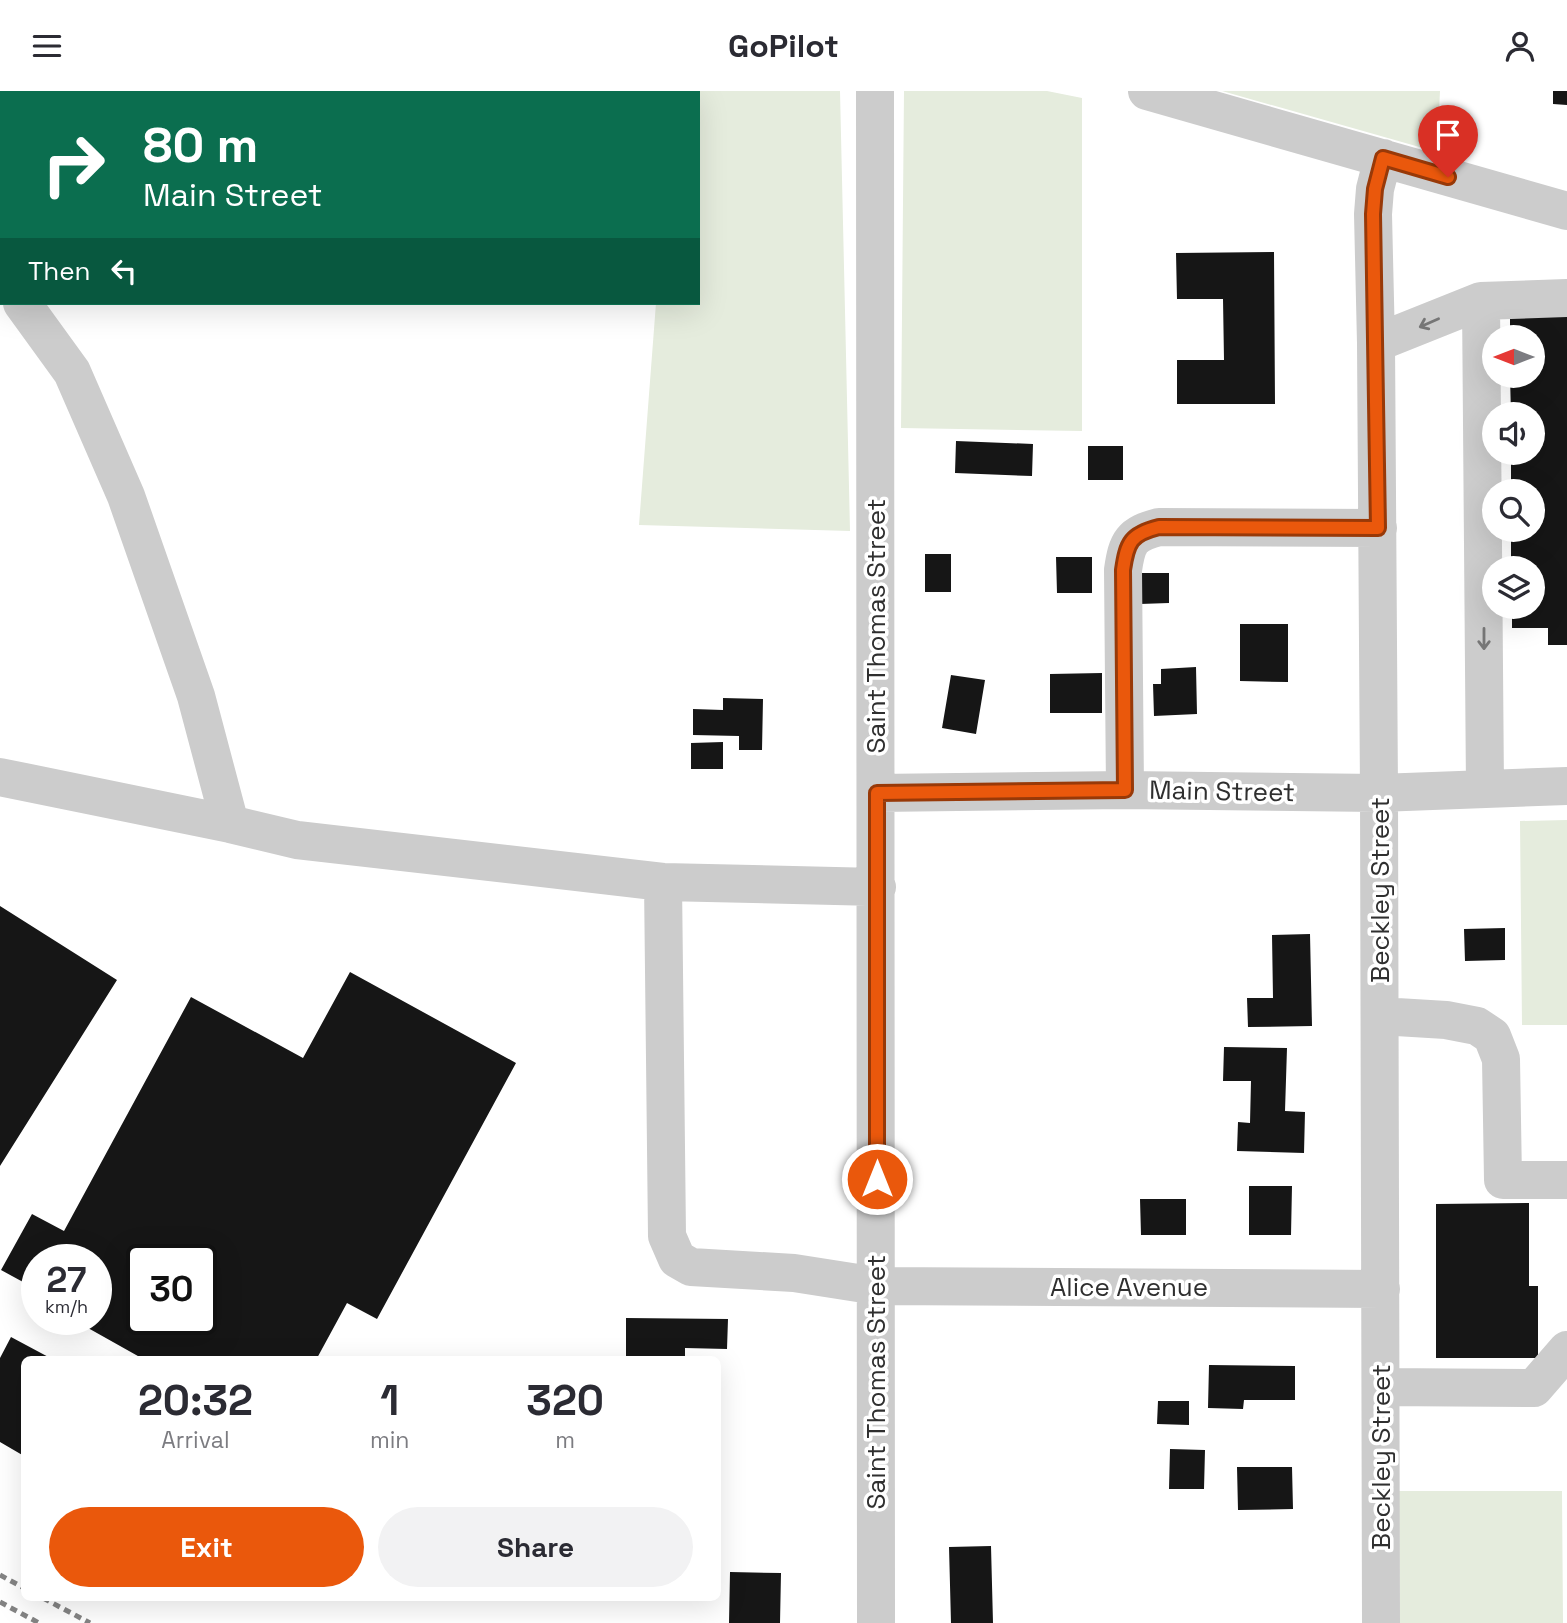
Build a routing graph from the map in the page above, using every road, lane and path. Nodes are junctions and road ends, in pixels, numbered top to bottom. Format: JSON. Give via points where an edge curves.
{"nodes":[{"id":1,"x":875,"y":91,"type":"edge"},
{"id":2,"x":1147,"y":91,"type":"edge"},
{"id":3,"x":1383,"y":158,"type":"junction"},
{"id":4,"x":1567,"y":211,"type":"edge"},
{"id":5,"x":1567,"y":298,"type":"edge"},
{"id":6,"x":1481,"y":301,"type":"junction"},
{"id":7,"x":23,"y":305,"type":"edge"},
{"id":8,"x":1376,"y":343,"type":"junction"},
{"id":9,"x":1378,"y":528,"type":"junction"},
{"id":10,"x":0,"y":777,"type":"edge"},
{"id":11,"x":1567,"y":786,"type":"edge"},
{"id":12,"x":1485,"y":789,"type":"junction"},
{"id":13,"x":1125,"y":790,"type":"junction"},
{"id":14,"x":877,"y":793,"type":"junction"},
{"id":15,"x":1379,"y":793,"type":"junction"},
{"id":16,"x":230,"y":824,"type":"junction"},
{"id":17,"x":663,"y":882,"type":"junction"},
{"id":18,"x":877,"y":887,"type":"junction"},
{"id":19,"x":1380,"y":1017,"type":"junction"},
{"id":20,"x":1567,"y":1179,"type":"edge"},
{"id":21,"x":877,"y":1286,"type":"junction"},
{"id":22,"x":1381,"y":1289,"type":"junction"},
{"id":23,"x":1567,"y":1350,"type":"edge"},
{"id":24,"x":1381,"y":1387,"type":"junction"},
{"id":25,"x":876,"y":1623,"type":"edge"},
{"id":26,"x":1381,"y":1623,"type":"edge"}],
"edges":[{"from":1,"to":14,"type":"street","name":"Saint Thomas Street"},
{"from":2,"to":3,"type":"street"},
{"from":3,"to":4,"type":"street"},
{"from":3,"to":8,"type":"street","name":"Beckley Street","via":[[1373,214]]},
{"from":5,"to":6,"type":"street"},
{"from":6,"to":8,"type":"street","one_way":true},
{"from":6,"to":12,"type":"street","one_way":true},
{"from":7,"to":16,"type":"street","via":[[72,372],[126,496],[197,696]]},
{"from":8,"to":9,"type":"street","name":"Beckley Street"},
{"from":9,"to":13,"type":"street","via":[[1159,527],[1131,540],[1123,570]]},
{"from":9,"to":15,"type":"street","name":"Beckley Street"},
{"from":10,"to":16,"type":"street"},
{"from":11,"to":12,"type":"street","name":"Main Street"},
{"from":12,"to":15,"type":"street","name":"Main Street"},
{"from":13,"to":14,"type":"street","name":"Main Street"},
{"from":13,"to":15,"type":"street","name":"Main Street"},
{"from":14,"to":18,"type":"street","name":"Saint Thomas Street"},
{"from":15,"to":19,"type":"street","name":"Beckley Street"},
{"from":16,"to":17,"type":"street","via":[[297,840]]},
{"from":17,"to":18,"type":"street"},
{"from":17,"to":21,"type":"street","name":"Alice Avenue","via":[[667,1237],[677,1259],[691,1267],[794,1272]]},
{"from":18,"to":21,"type":"street","name":"Saint Thomas Street"},
{"from":19,"to":20,"type":"street","via":[[1456,1022],[1477,1026],[1492,1036],[1501,1059],[1503,1179]]},
{"from":19,"to":22,"type":"street","name":"Beckley Street"},
{"from":21,"to":22,"type":"street","name":"Alice Avenue"},
{"from":21,"to":25,"type":"street","name":"Saint Thomas Street"},
{"from":22,"to":24,"type":"street","name":"Beckley Street"},
{"from":23,"to":24,"type":"street","via":[[1534,1388]]},
{"from":24,"to":26,"type":"street","name":"Beckley Street"}]}
